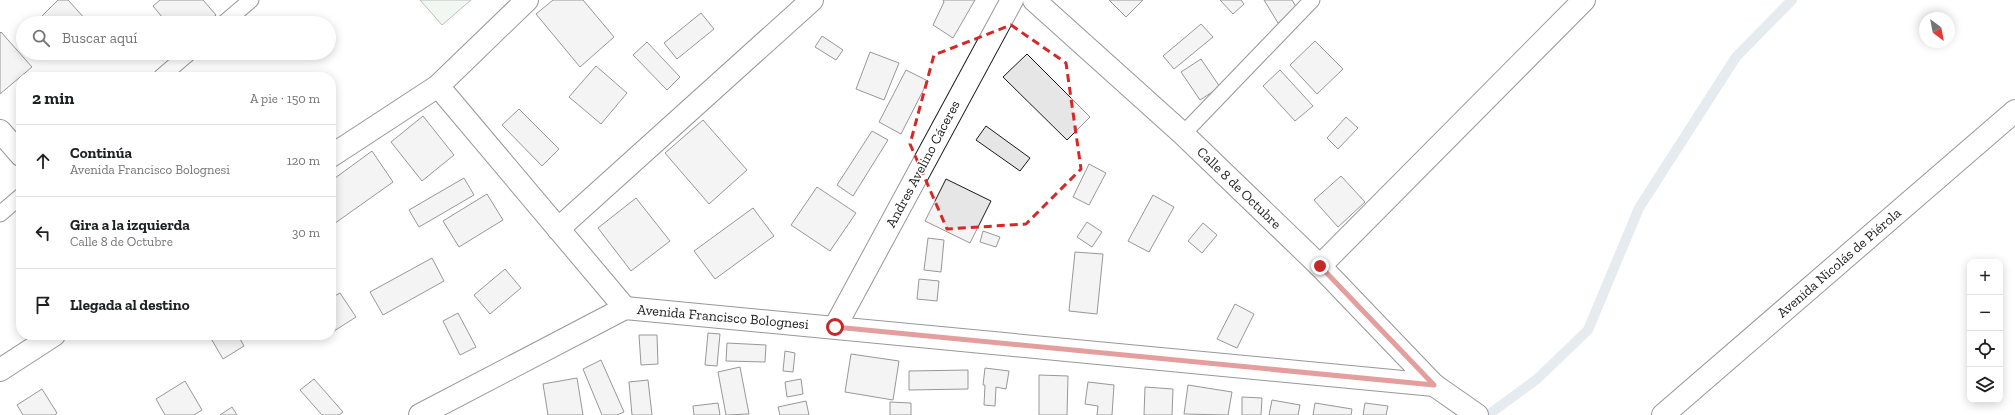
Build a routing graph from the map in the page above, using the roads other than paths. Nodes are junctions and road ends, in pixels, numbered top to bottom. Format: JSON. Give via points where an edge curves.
{"nodes":[{"id":1,"x":251,"y":0,"type":"edge"},
{"id":2,"x":527,"y":0,"type":"edge"},
{"id":3,"x":812,"y":0,"type":"edge"},
{"id":4,"x":1012,"y":0,"type":"edge"},
{"id":5,"x":1034,"y":0,"type":"edge"},
{"id":6,"x":1312,"y":0,"type":"edge"},
{"id":7,"x":1584,"y":0,"type":"edge"},
{"id":8,"x":232,"y":16,"type":"edge"},
{"id":9,"x":181,"y":60,"type":"edge"},
{"id":10,"x":167,"y":72,"type":"edge"},
{"id":11,"x":438,"y":86,"type":"junction"},
{"id":12,"x":2015,"y":111,"type":"edge"},
{"id":13,"x":0,"y":131,"type":"edge"},
{"id":14,"x":1183,"y":134,"type":"junction"},
{"id":15,"x":16,"y":149,"type":"edge"},
{"id":16,"x":336,"y":153,"type":"edge"},
{"id":17,"x":16,"y":200,"type":"edge"},
{"id":18,"x":0,"y":214,"type":"edge"},
{"id":19,"x":558,"y":229,"type":"junction"},
{"id":20,"x":1320,"y":266,"type":"junction"},
{"id":21,"x":625,"y":308,"type":"junction"},
{"id":22,"x":835,"y":327,"type":"junction"},
{"id":23,"x":46,"y":340,"type":"edge"},
{"id":24,"x":0,"y":370,"type":"edge"},
{"id":25,"x":1436,"y":386,"type":"junction"},
{"id":26,"x":420,"y":415,"type":"edge"},
{"id":27,"x":1477,"y":415,"type":"edge"},
{"id":28,"x":1664,"y":415,"type":"edge"}],
"edges":[{"from":1,"to":8,"type":"lane"},
{"from":2,"to":11,"type":"street"},
{"from":3,"to":19,"type":"street"},
{"from":4,"to":22,"type":"street","name":"Andres Avelino Cáceres"},
{"from":5,"to":14,"type":"street","name":"Calle 8 de Octubre"},
{"from":6,"to":14,"type":"lane"},
{"from":7,"to":20,"type":"street"},
{"from":9,"to":10,"type":"lane"},
{"from":11,"to":16,"type":"street"},
{"from":11,"to":19,"type":"street"},
{"from":12,"to":28,"type":"street","name":"Avenida Nicolás de Piérola"},
{"from":13,"to":15,"type":"street"},
{"from":14,"to":20,"type":"street","name":"Calle 8 de Octubre"},
{"from":17,"to":18,"type":"lane"},
{"from":19,"to":21,"type":"street"},
{"from":20,"to":25,"type":"street","name":"Calle 8 de Octubre"},
{"from":21,"to":22,"type":"street","name":"Avenida Francisco Bolognesi"},
{"from":21,"to":26,"type":"street","name":"Avenida Francisco Bolognesi"},
{"from":22,"to":25,"type":"street","name":"Avenida Francisco Bolognesi"},
{"from":23,"to":24,"type":"street"},
{"from":25,"to":27,"type":"street","name":"Calle 8 de Octubre"}]}
